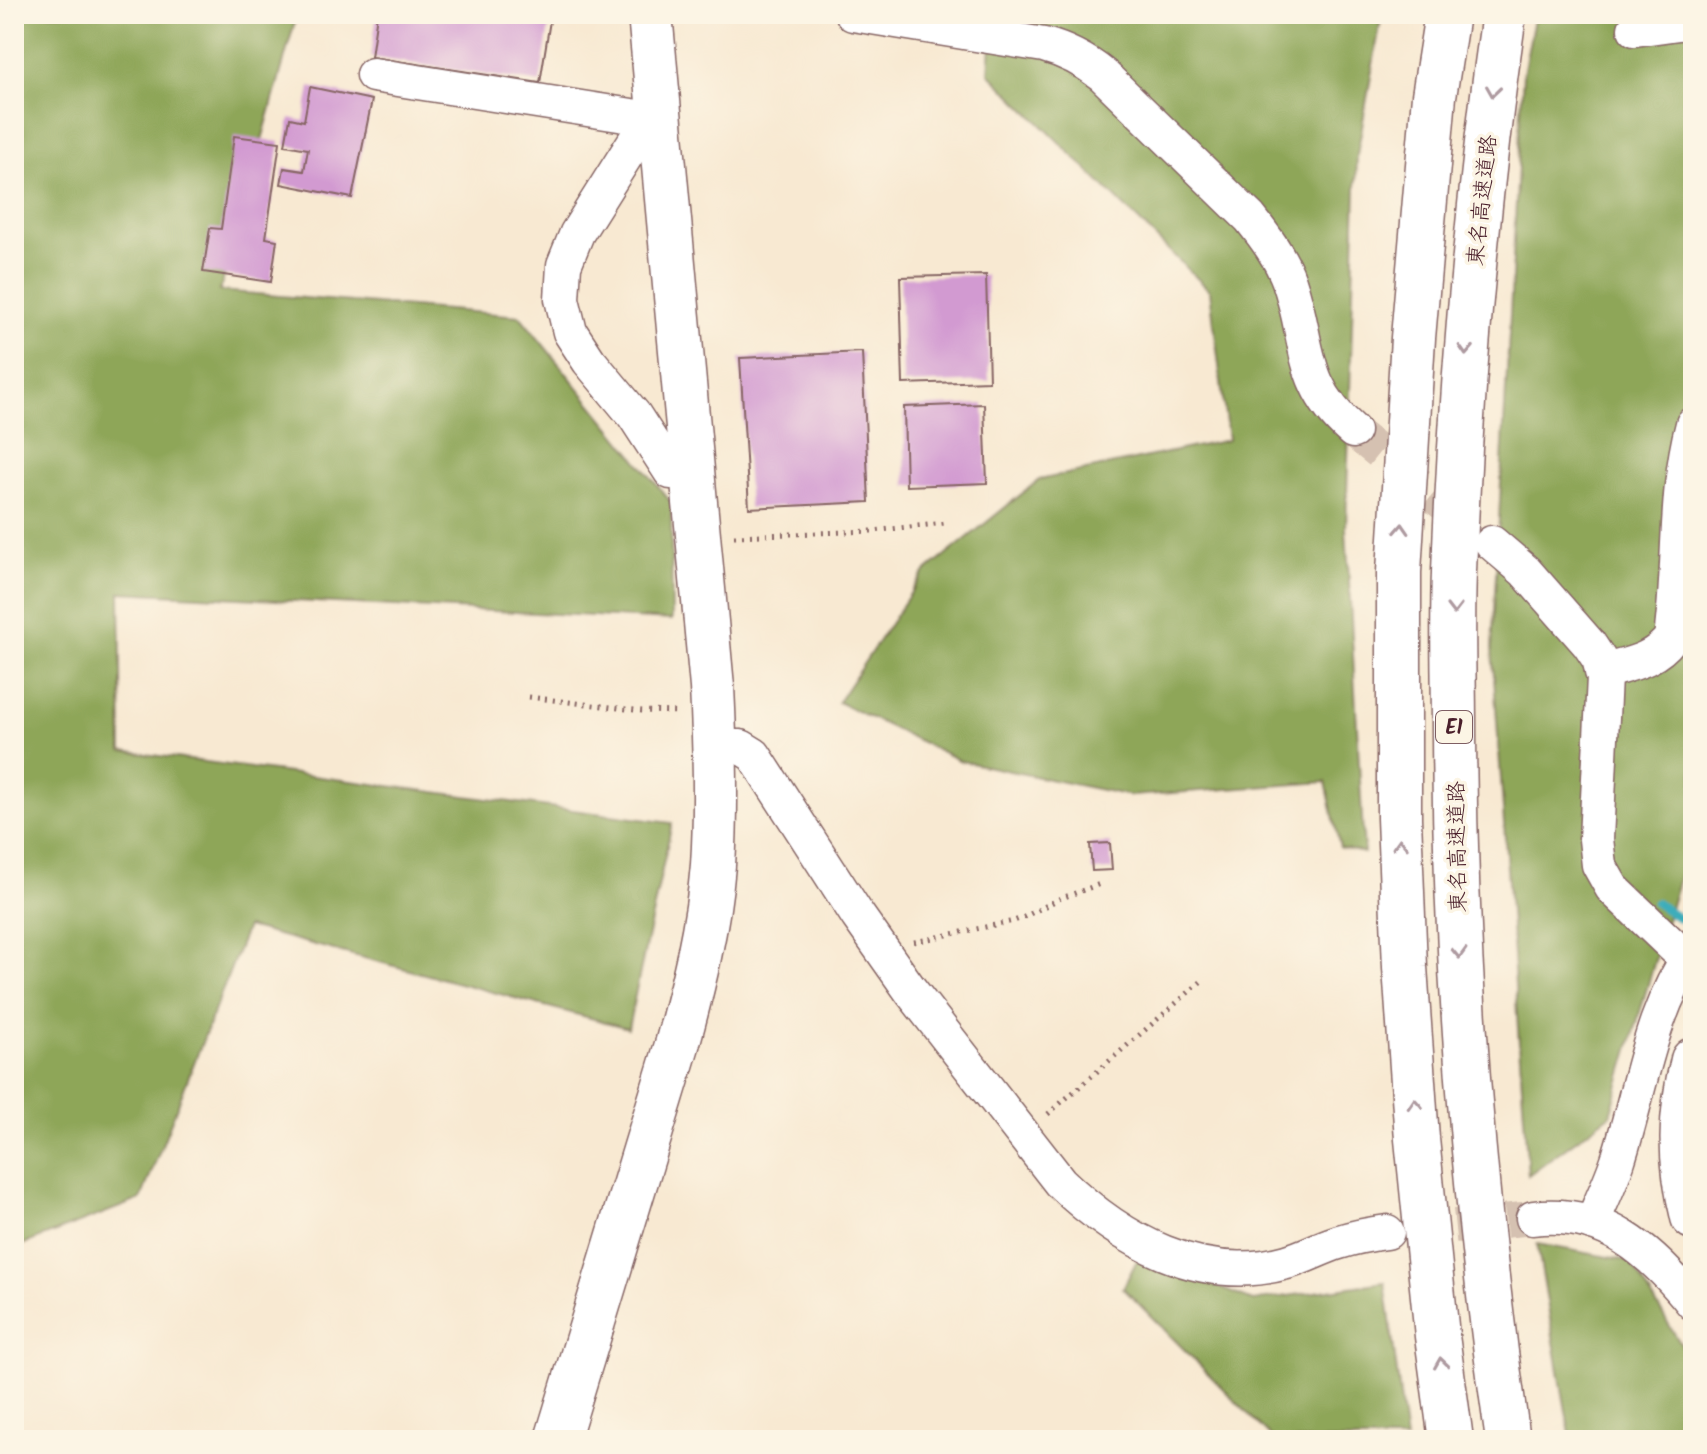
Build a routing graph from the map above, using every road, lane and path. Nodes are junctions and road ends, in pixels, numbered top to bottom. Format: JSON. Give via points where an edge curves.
{"nodes":[{"id":1,"x":650,"y":14,"type":"edge"},
{"id":2,"x":853,"y":14,"type":"edge"},
{"id":3,"x":1447,"y":14,"type":"edge"},
{"id":4,"x":1504,"y":14,"type":"edge"},
{"id":5,"x":1693,"y":21,"type":"edge"},
{"id":6,"x":1635,"y":29,"type":"dead end"},
{"id":7,"x":373,"y":75,"type":"dead end"},
{"id":8,"x":648,"y":116,"type":"junction"},
{"id":9,"x":1693,"y":424,"type":"edge"},
{"id":10,"x":1353,"y":431,"type":"tunnel mouth"},
{"id":11,"x":691,"y":470,"type":"junction"},
{"id":12,"x":1687,"y":498,"type":"edge"},
{"id":13,"x":945,"y":523,"type":"dead end"},
{"id":14,"x":698,"y":538,"type":"junction"},
{"id":15,"x":1492,"y":543,"type":"tunnel mouth"},
{"id":16,"x":1602,"y":672,"type":"junction"},
{"id":17,"x":529,"y":697,"type":"dead end"},
{"id":18,"x":714,"y":729,"type":"junction"},
{"id":19,"x":1100,"y":884,"type":"dead end"},
{"id":20,"x":884,"y":954,"type":"junction"},
{"id":21,"x":1691,"y":954,"type":"edge"},
{"id":22,"x":1204,"y":979,"type":"dead end"},
{"id":23,"x":1693,"y":1060,"type":"edge"},
{"id":24,"x":1022,"y":1135,"type":"junction"},
{"id":25,"x":1693,"y":1217,"type":"edge"},
{"id":26,"x":1533,"y":1218,"type":"tunnel mouth"},
{"id":27,"x":1592,"y":1223,"type":"junction"},
{"id":28,"x":1387,"y":1232,"type":"tunnel mouth"},
{"id":29,"x":1482,"y":1240,"type":"junction"},
{"id":30,"x":1693,"y":1303,"type":"edge"},
{"id":31,"x":557,"y":1440,"type":"edge"},
{"id":32,"x":1451,"y":1440,"type":"edge"},
{"id":33,"x":1508,"y":1440,"type":"edge"},
{"id":34,"x":1533,"y":1440,"type":"edge"}],
"edges":[{"from":1,"to":8,"type":"main road"},
{"from":2,"to":10,"type":"street","via":[[1044,45],[1075,56],[1103,75],[1262,234],[1289,282],[1313,380]]},
{"from":32,"to":3,"type":"main road","one_way":true,"via":[[1417,1139],[1399,818],[1399,572],[1410,385],[1434,96]]},
{"from":4,"to":29,"type":"main road","name":"東名高速道路","number":"E1","one_way":true,"via":[[1466,338],[1453,576],[1460,969]]},
{"from":5,"to":6,"type":"street"},
{"from":7,"to":8,"type":"street"},
{"from":8,"to":11,"type":"main road"},
{"from":8,"to":11,"type":"street","via":[[577,233],[564,265],[562,299],[570,332],[671,472]]},
{"from":9,"to":12,"type":"street","via":[[1686,451]]},
{"from":11,"to":14,"type":"main road"},
{"from":12,"to":16,"type":"street","via":[[1671,638],[1648,658]]},
{"from":13,"to":14,"type":"path"},
{"from":14,"to":18,"type":"main road"},
{"from":15,"to":16,"type":"street","via":[[1569,621],[1599,659]]},
{"from":16,"to":21,"type":"street","via":[[1599,865],[1612,888],[1675,948]]},
{"from":17,"to":18,"type":"path","via":[[693,712]]},
{"from":18,"to":20,"type":"street","via":[[754,755]]},
{"from":18,"to":31,"type":"main road","via":[[712,867],[693,986]]},
{"from":19,"to":20,"type":"path","via":[[1014,921],[897,945]]},
{"from":20,"to":24,"type":"street"},
{"from":21,"to":27,"type":"street","via":[[1655,1024],[1617,1161]]},
{"from":22,"to":24,"type":"path"},
{"from":23,"to":25,"type":"main road","via":[[1682,1151]]},
{"from":24,"to":28,"type":"street","via":[[1060,1182],[1107,1222],[1133,1239],[1190,1262],[1265,1267],[1337,1242]]},
{"from":26,"to":27,"type":"street"},
{"from":27,"to":30,"type":"street","via":[[1638,1246]]},
{"from":29,"to":33,"type":"main road","name":"東名高速道路","number":"E1"},
{"from":29,"to":34,"type":"main road"}]}
